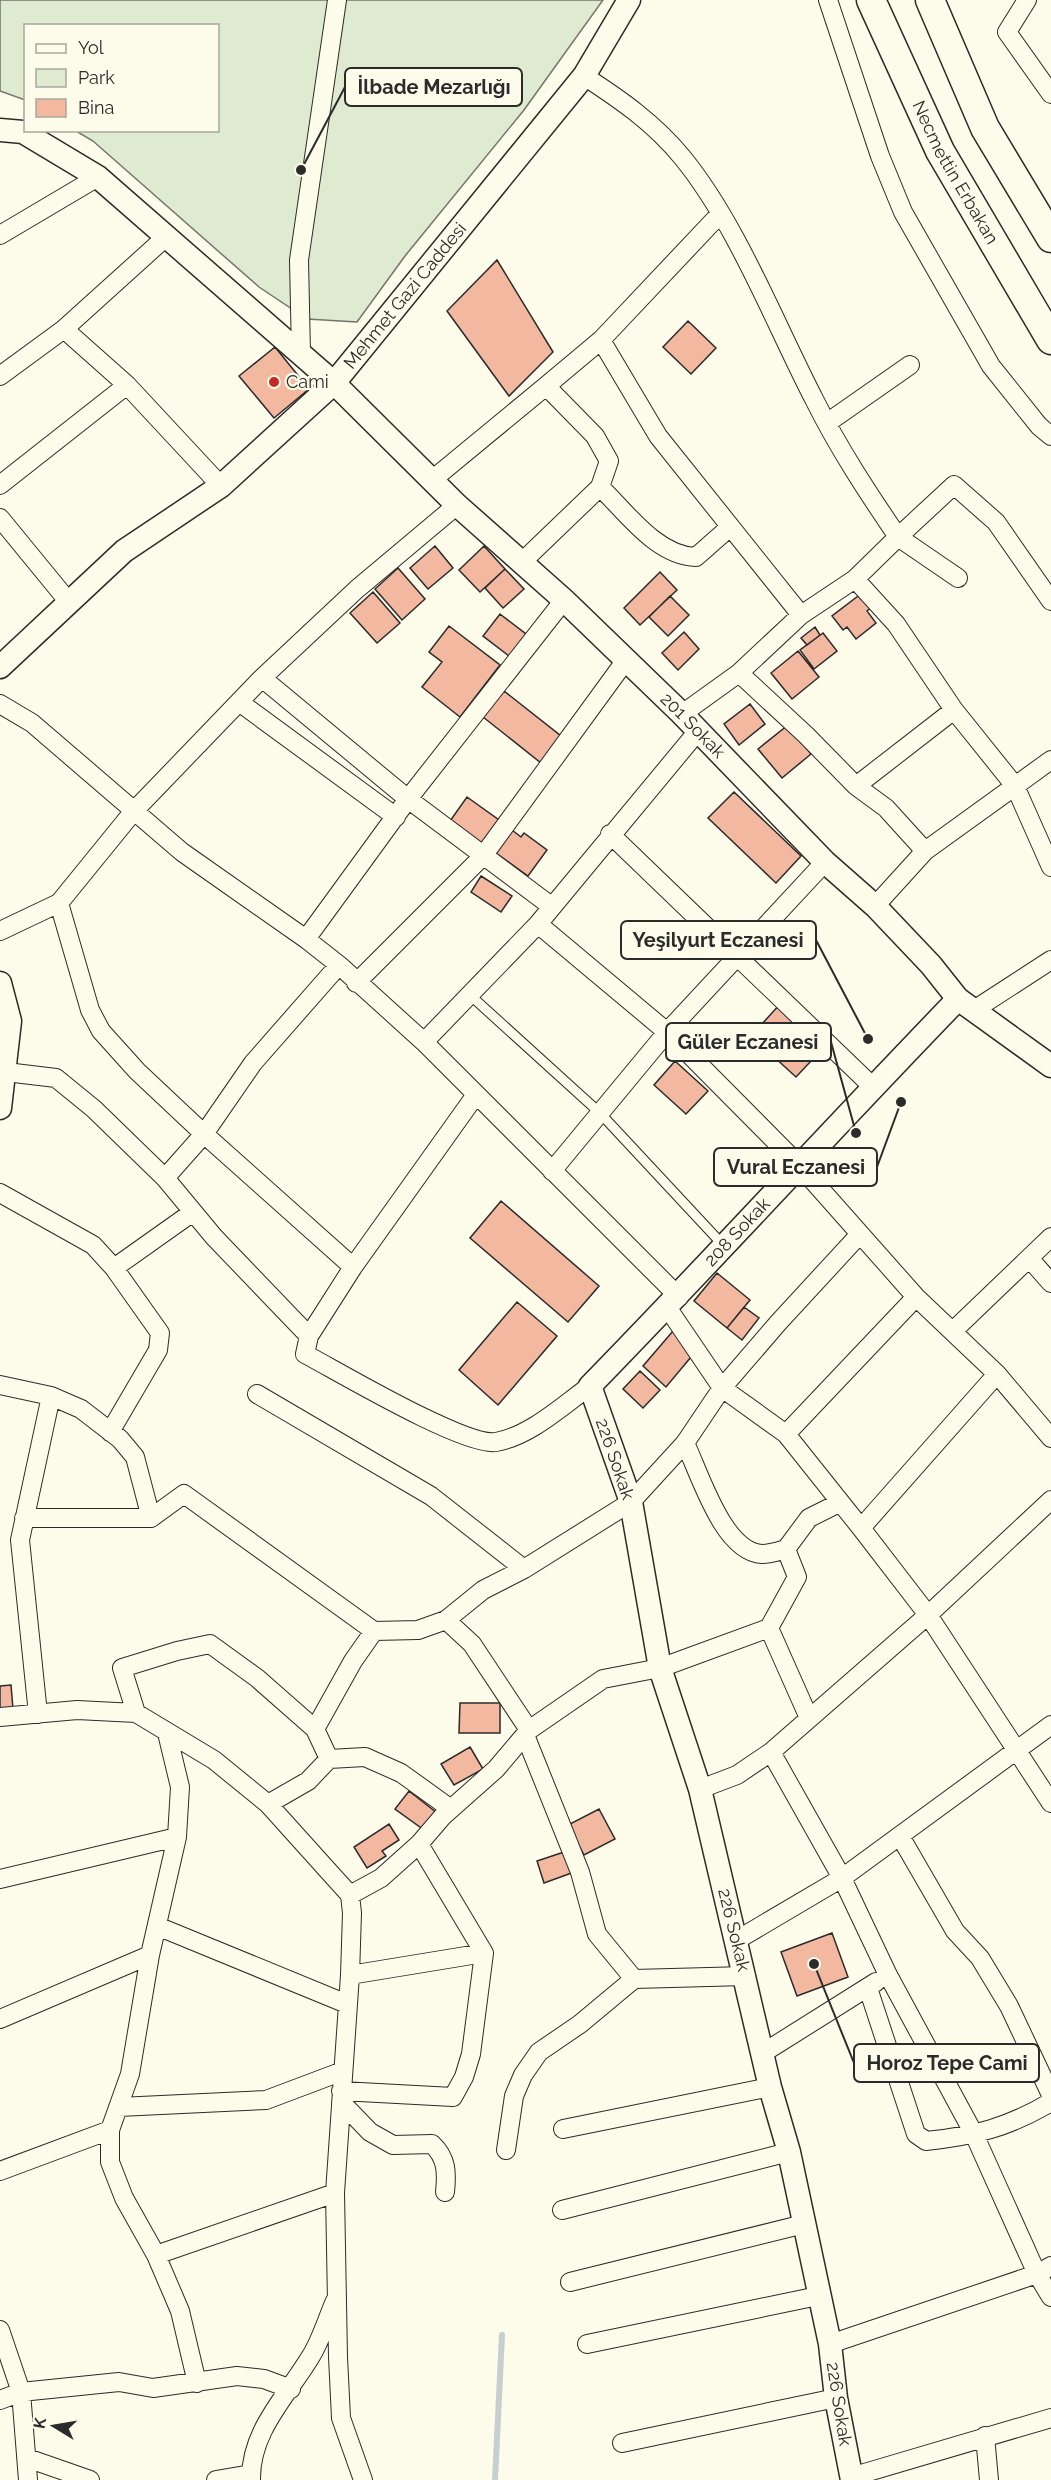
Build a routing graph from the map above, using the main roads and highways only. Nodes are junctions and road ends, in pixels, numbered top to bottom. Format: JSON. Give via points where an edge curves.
{"nodes":[{"id":1,"x":871,"y":0,"type":"edge"},
{"id":2,"x":930,"y":0,"type":"edge"},
{"id":3,"x":1051,"y":238,"type":"edge"},
{"id":4,"x":1051,"y":340,"type":"edge"}],
"edges":[{"from":1,"to":4,"type":"main road","name":"Necmettin Erbakan","via":[[940,151]]},
{"from":2,"to":3,"type":"main road","via":[[985,128]]}]}
